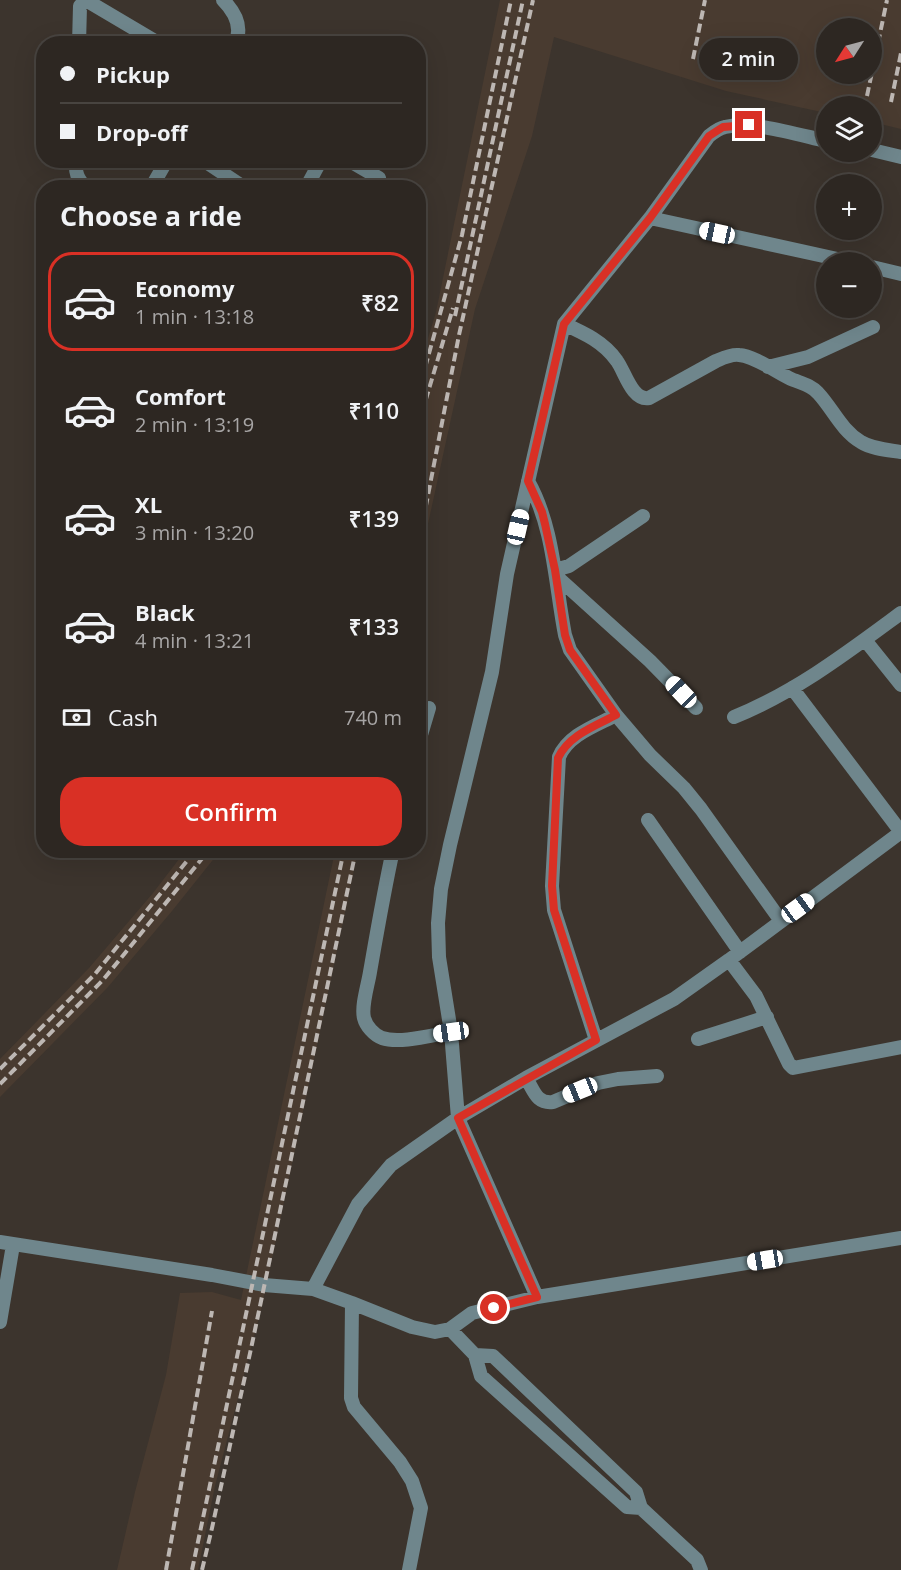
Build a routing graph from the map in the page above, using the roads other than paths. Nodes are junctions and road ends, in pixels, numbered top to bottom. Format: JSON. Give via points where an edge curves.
{"nodes":[{"id":1,"x":224,"y":0,"type":"edge"},
{"id":2,"x":79,"y":36,"type":"edge"},
{"id":3,"x":146,"y":36,"type":"edge"},
{"id":4,"x":237,"y":36,"type":"edge"},
{"id":5,"x":816,"y":139,"type":"edge"},
{"id":6,"x":882,"y":152,"type":"edge"},
{"id":7,"x":901,"y":157,"type":"edge"},
{"id":8,"x":215,"y":168,"type":"edge"},
{"id":9,"x":362,"y":168,"type":"edge"},
{"id":10,"x":379,"y":178,"type":"dead end"},
{"id":11,"x":233,"y":180,"type":"edge"},
{"id":12,"x":650,"y":218,"type":"junction"},
{"id":13,"x":816,"y":254,"type":"edge"},
{"id":14,"x":882,"y":269,"type":"edge"},
{"id":15,"x":901,"y":273,"type":"edge"},
{"id":16,"x":564,"y":324,"type":"junction"},
{"id":17,"x":873,"y":327,"type":"dead end"},
{"id":18,"x":768,"y":368,"type":"junction"},
{"id":19,"x":901,"y":452,"type":"edge"},
{"id":20,"x":528,"y":481,"type":"junction"},
{"id":21,"x":643,"y":516,"type":"dead end"},
{"id":22,"x":555,"y":573,"type":"junction"},
{"id":23,"x":901,"y":614,"type":"edge"},
{"id":24,"x":865,"y":640,"type":"junction"},
{"id":25,"x":901,"y":685,"type":"edge"},
{"id":26,"x":792,"y":688,"type":"junction"},
{"id":27,"x":429,"y":708,"type":"dead end"},
{"id":28,"x":696,"y":708,"type":"dead end"},
{"id":29,"x":616,"y":715,"type":"junction"},
{"id":30,"x":734,"y":717,"type":"dead end"},
{"id":31,"x":426,"y":718,"type":"edge"},
{"id":32,"x":648,"y":820,"type":"dead end"},
{"id":33,"x":901,"y":832,"type":"edge"},
{"id":34,"x":391,"y":858,"type":"edge"},
{"id":35,"x":781,"y":921,"type":"junction"},
{"id":36,"x":734,"y":956,"type":"junction"},
{"id":37,"x":767,"y":1017,"type":"junction"},
{"id":38,"x":451,"y":1032,"type":"junction"},
{"id":39,"x":698,"y":1039,"type":"dead end"},
{"id":40,"x":596,"y":1040,"type":"junction"},
{"id":41,"x":901,"y":1047,"type":"edge"},
{"id":42,"x":657,"y":1076,"type":"dead end"},
{"id":43,"x":526,"y":1078,"type":"junction"},
{"id":44,"x":458,"y":1118,"type":"junction"},
{"id":45,"x":901,"y":1238,"type":"edge"},
{"id":46,"x":6,"y":1244,"type":"edge"},
{"id":47,"x":313,"y":1289,"type":"junction"},
{"id":48,"x":537,"y":1297,"type":"junction"},
{"id":49,"x":352,"y":1303,"type":"junction"},
{"id":50,"x":0,"y":1322,"type":"edge"},
{"id":51,"x":450,"y":1329,"type":"junction"},
{"id":52,"x":475,"y":1355,"type":"junction"},
{"id":53,"x":641,"y":1508,"type":"junction"},
{"id":54,"x":409,"y":1570,"type":"edge"},
{"id":55,"x":701,"y":1570,"type":"edge"}],
"edges":[{"from":1,"to":4,"type":"street","via":[[236,17]]},
{"from":2,"to":3,"type":"street","via":[[80,6],[84,2]]},
{"from":5,"to":12,"type":"street","via":[[749,125],[723,127],[709,136]]},
{"from":6,"to":7,"type":"street"},
{"from":8,"to":11,"type":"street"},
{"from":9,"to":10,"type":"street"},
{"from":12,"to":13,"type":"street"},
{"from":12,"to":16,"type":"street"},
{"from":14,"to":15,"type":"street"},
{"from":16,"to":18,"type":"street","via":[[592,337],[608,350],[644,399],[728,356],[750,358]]},
{"from":16,"to":20,"type":"street"},
{"from":17,"to":18,"type":"street","via":[[808,357]]},
{"from":18,"to":19,"type":"street","via":[[817,392],[862,443]]},
{"from":20,"to":22,"type":"street","via":[[542,512]]},
{"from":20,"to":38,"type":"street","via":[[507,573],[492,672],[441,889],[440,957]]},
{"from":21,"to":22,"type":"street"},
{"from":22,"to":28,"type":"street"},
{"from":22,"to":29,"type":"street","via":[[570,650]]},
{"from":23,"to":24,"type":"street"},
{"from":24,"to":25,"type":"street"},
{"from":24,"to":26,"type":"street"},
{"from":26,"to":30,"type":"street"},
{"from":26,"to":33,"type":"street"},
{"from":27,"to":31,"type":"street"},
{"from":29,"to":35,"type":"street","via":[[701,809]]},
{"from":29,"to":40,"type":"street","via":[[580,734],[562,749],[558,758],[554,910]]},
{"from":32,"to":36,"type":"street"},
{"from":33,"to":35,"type":"street"},
{"from":34,"to":38,"type":"street","via":[[364,1016],[367,1025],[382,1038],[399,1040]]},
{"from":35,"to":36,"type":"street"},
{"from":36,"to":37,"type":"street"},
{"from":36,"to":40,"type":"street","via":[[674,999]]},
{"from":37,"to":39,"type":"street"},
{"from":37,"to":41,"type":"street","via":[[793,1068]]},
{"from":38,"to":44,"type":"street"},
{"from":40,"to":43,"type":"street"},
{"from":42,"to":43,"type":"street","via":[[598,1083],[553,1102],[537,1097]]},
{"from":43,"to":44,"type":"street"},
{"from":44,"to":47,"type":"street","via":[[391,1165],[358,1204]]},
{"from":44,"to":48,"type":"street"},
{"from":45,"to":48,"type":"street"},
{"from":46,"to":47,"type":"street","via":[[264,1285]]},
{"from":46,"to":50,"type":"street"},
{"from":47,"to":49,"type":"street"},
{"from":48,"to":51,"type":"street","via":[[472,1313]]},
{"from":49,"to":51,"type":"street","via":[[412,1328],[435,1332]]},
{"from":49,"to":54,"type":"street","via":[[354,1407],[400,1462],[412,1481],[421,1509]]},
{"from":51,"to":52,"type":"street"},
{"from":52,"to":53,"type":"street","via":[[481,1376],[627,1507]]},
{"from":52,"to":53,"type":"street","via":[[493,1356],[636,1492]]},
{"from":53,"to":55,"type":"street","via":[[697,1560]]}]}
